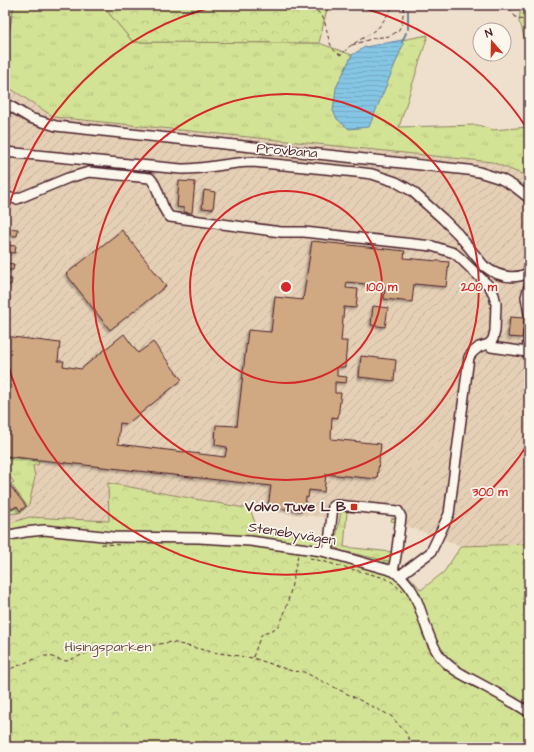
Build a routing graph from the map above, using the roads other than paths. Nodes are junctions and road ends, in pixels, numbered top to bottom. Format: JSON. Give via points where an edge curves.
{"nodes":[{"id":1,"x":5,"y":103,"type":"edge"},
{"id":2,"x":5,"y":152,"type":"edge"},
{"id":3,"x":5,"y":197,"type":"edge"},
{"id":4,"x":529,"y":198,"type":"edge"},
{"id":5,"x":529,"y":273,"type":"edge"},
{"id":6,"x":529,"y":286,"type":"edge"},
{"id":7,"x":529,"y":314,"type":"edge"},
{"id":8,"x":529,"y":330,"type":"edge"},
{"id":9,"x":489,"y":344,"type":"junction"},
{"id":10,"x":7,"y":540,"type":"edge"},
{"id":11,"x":328,"y":552,"type":"junction"},
{"id":12,"x":396,"y":574,"type":"junction"},
{"id":13,"x":529,"y":712,"type":"edge"}],
"edges":[{"from":1,"to":4,"type":"street","name":"Provbana","via":[[30,118],[56,126],[479,172],[501,179]]},
{"from":2,"to":5,"type":"street","name":"Provbana","via":[[181,169],[253,162],[372,174],[396,182],[412,191],[458,234],[489,270],[510,277]]},
{"from":3,"to":9,"type":"street","via":[[17,199],[89,172],[150,178],[155,183],[165,212],[170,217],[443,249],[460,258],[490,287],[494,295],[495,331]]},
{"from":6,"to":7,"type":"street","via":[[526,297]]},
{"from":8,"to":9,"type":"street","via":[[527,352]]},
{"from":9,"to":12,"type":"street","via":[[479,347],[469,357],[449,513],[431,552]]},
{"from":10,"to":11,"type":"street","name":"Stenebyvägen","via":[[19,532],[44,530],[113,537],[215,539]]},
{"from":11,"to":12,"type":"street","name":"Stenebyvägen"},
{"from":11,"to":12,"type":"street","via":[[333,506],[398,511],[401,517]]},
{"from":12,"to":13,"type":"street","via":[[406,582],[415,596],[434,644],[443,659],[457,670]]}]}
